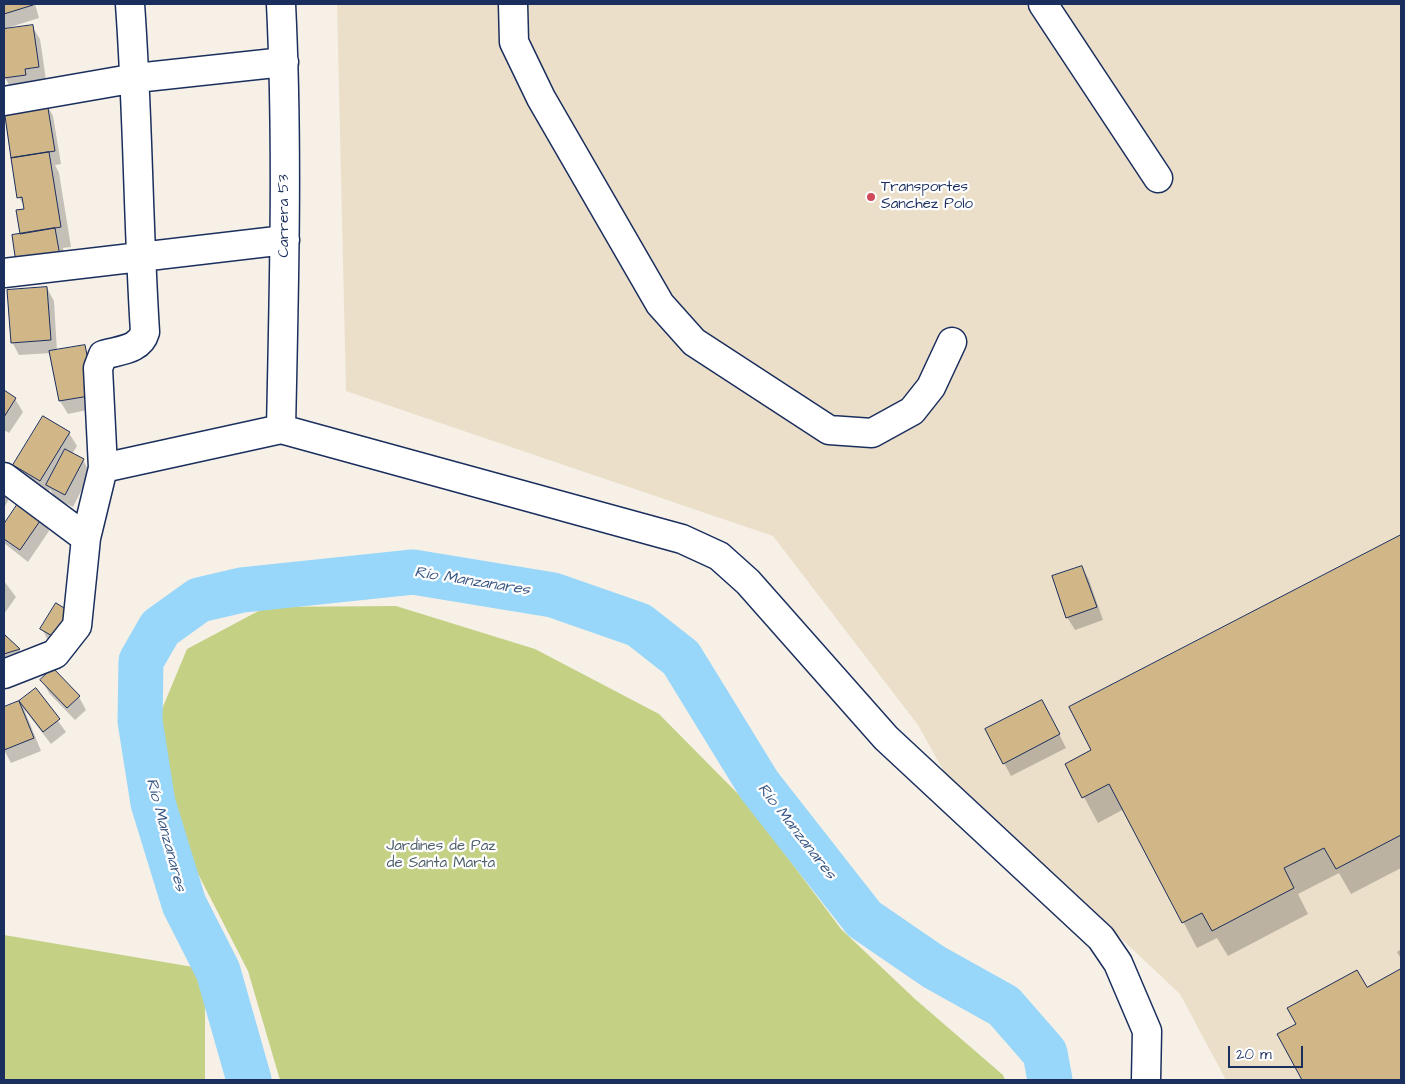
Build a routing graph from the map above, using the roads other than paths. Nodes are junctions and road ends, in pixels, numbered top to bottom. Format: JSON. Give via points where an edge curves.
{"nodes":[{"id":1,"x":130,"y":4,"type":"edge"},
{"id":2,"x":281,"y":4,"type":"edge"},
{"id":3,"x":513,"y":4,"type":"edge"},
{"id":4,"x":1043,"y":4,"type":"edge"},
{"id":5,"x":284,"y":62,"type":"junction"},
{"id":6,"x":136,"y":78,"type":"junction"},
{"id":7,"x":4,"y":101,"type":"edge"},
{"id":8,"x":1158,"y":178,"type":"dead end"},
{"id":9,"x":285,"y":240,"type":"junction"},
{"id":10,"x":140,"y":256,"type":"junction"},
{"id":11,"x":4,"y":273,"type":"edge"},
{"id":12,"x":952,"y":342,"type":"dead end"},
{"id":13,"x":281,"y":429,"type":"junction"},
{"id":14,"x":103,"y":468,"type":"junction"},
{"id":15,"x":4,"y":478,"type":"edge"},
{"id":16,"x":86,"y":538,"type":"junction"},
{"id":17,"x":4,"y":674,"type":"edge"},
{"id":18,"x":1146,"y":1080,"type":"edge"}],
"edges":[{"from":1,"to":6,"type":"street"},
{"from":2,"to":5,"type":"street","name":"Carrera 53"},
{"from":3,"to":12,"type":"street","via":[[514,42],[541,98],[660,304],[694,342],[828,430],[872,433],[912,411],[931,387]]},
{"from":4,"to":8,"type":"street"},
{"from":5,"to":6,"type":"street"},
{"from":5,"to":9,"type":"street","name":"Carrera 53"},
{"from":6,"to":7,"type":"street"},
{"from":6,"to":10,"type":"street"},
{"from":9,"to":10,"type":"street"},
{"from":9,"to":13,"type":"street","name":"Carrera 53"},
{"from":10,"to":11,"type":"street"},
{"from":10,"to":14,"type":"street","via":[[143,340],[137,346],[103,355],[98,368]]},
{"from":13,"to":14,"type":"street"},
{"from":13,"to":18,"type":"street","via":[[682,539],[719,556],[748,582],[886,738],[1100,938],[1118,963],[1147,1031]]},
{"from":14,"to":16,"type":"street"},
{"from":15,"to":16,"type":"street"},
{"from":16,"to":17,"type":"street","via":[[76,626],[54,654]]}]}
